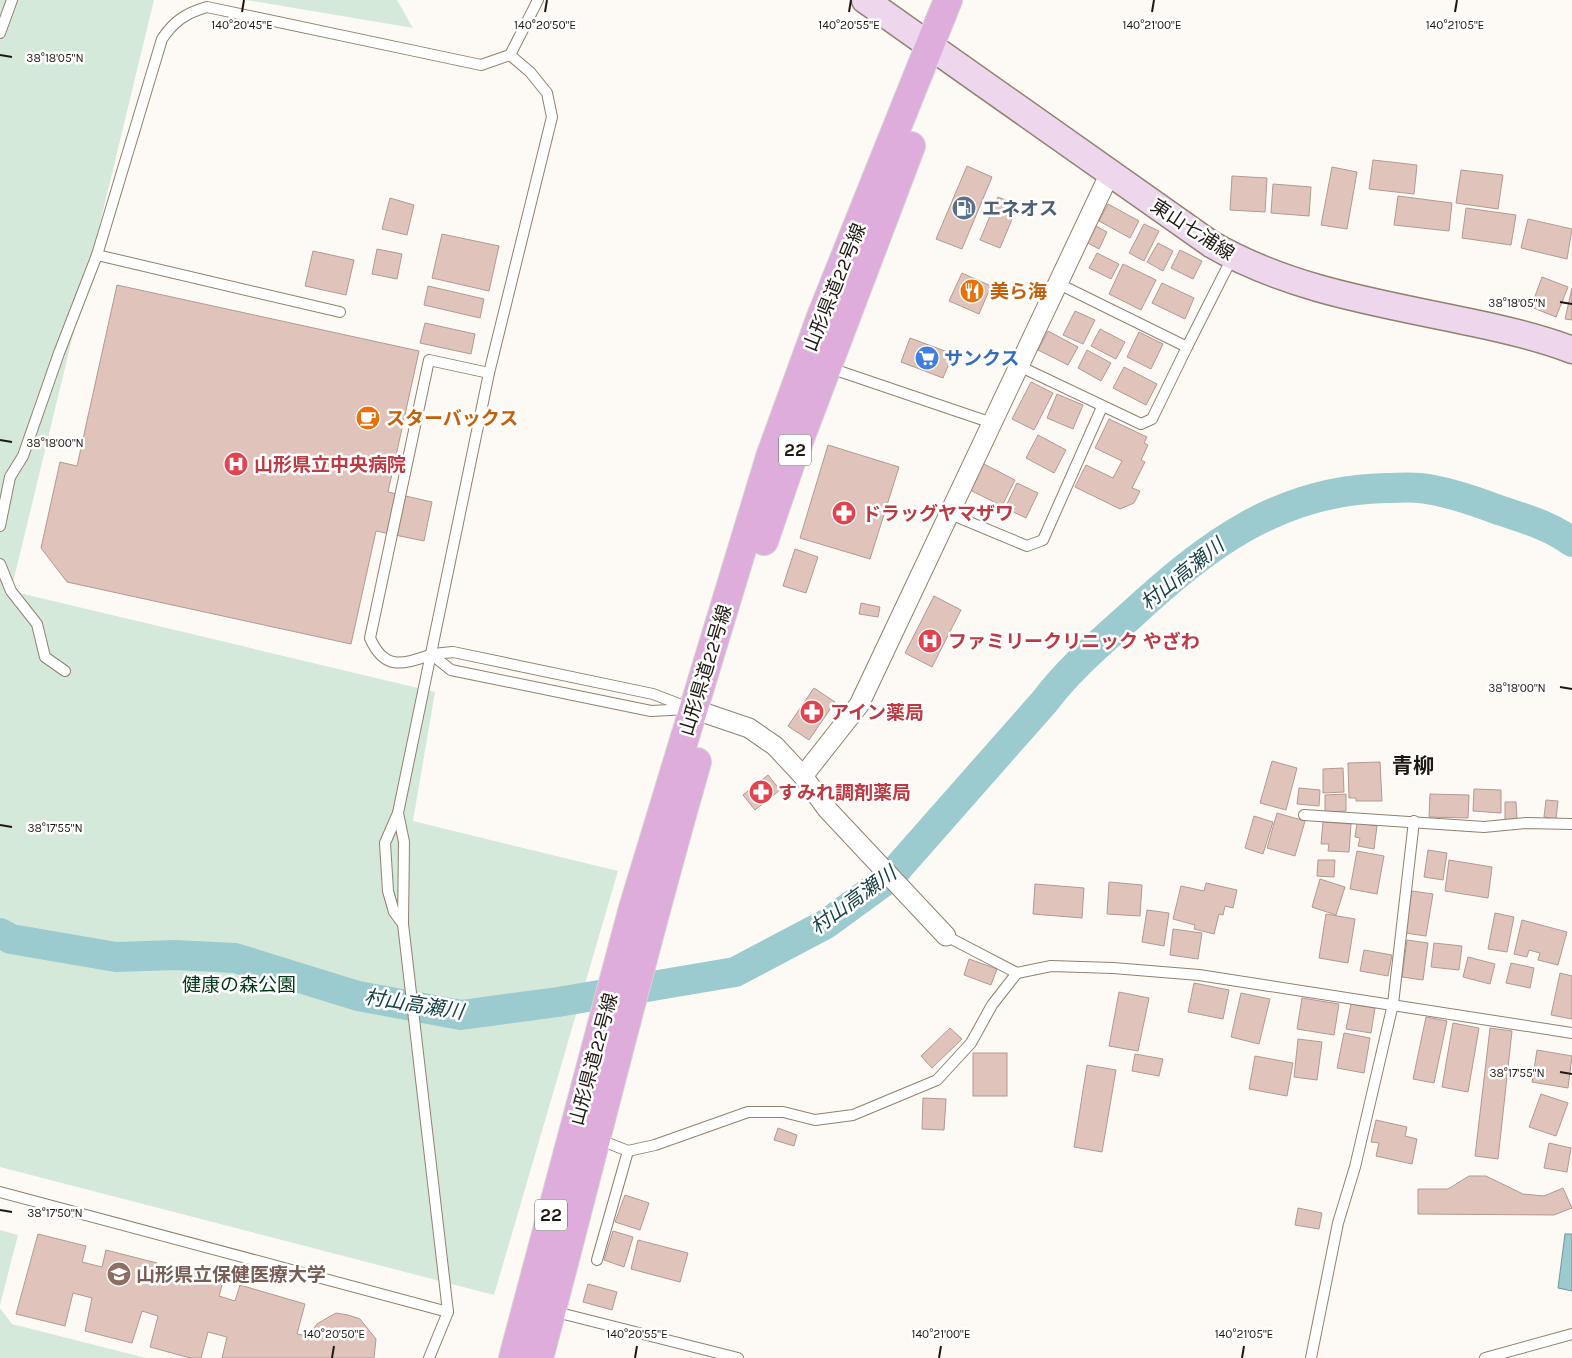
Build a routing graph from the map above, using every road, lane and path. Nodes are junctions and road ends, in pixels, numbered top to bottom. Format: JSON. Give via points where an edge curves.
{"nodes":[{"id":1,"x":12,"y":0,"type":"edge"},
{"id":2,"x":538,"y":0,"type":"edge"},
{"id":3,"x":865,"y":0,"type":"edge"},
{"id":4,"x":948,"y":0,"type":"edge"},
{"id":5,"x":968,"y":0,"type":"edge"},
{"id":6,"x":0,"y":33,"type":"edge"},
{"id":7,"x":938,"y":52,"type":"junction"},
{"id":8,"x":510,"y":55,"type":"junction"},
{"id":9,"x":1110,"y":173,"type":"junction"},
{"id":10,"x":97,"y":255,"type":"junction"},
{"id":11,"x":1232,"y":256,"type":"junction"},
{"id":12,"x":1059,"y":284,"type":"junction"},
{"id":13,"x":340,"y":312,"type":"dead end"},
{"id":14,"x":1186,"y":347,"type":"junction"},
{"id":15,"x":1572,"y":350,"type":"edge"},
{"id":16,"x":1019,"y":366,"type":"junction"},
{"id":17,"x":827,"y":367,"type":"junction"},
{"id":18,"x":489,"y":373,"type":"junction"},
{"id":19,"x":1102,"y":407,"type":"junction"},
{"id":20,"x":992,"y":423,"type":"junction"},
{"id":21,"x":950,"y":514,"type":"junction"},
{"id":22,"x":0,"y":526,"type":"edge"},
{"id":23,"x":0,"y":564,"type":"edge"},
{"id":24,"x":431,"y":654,"type":"junction"},
{"id":25,"x":65,"y":671,"type":"dead end"},
{"id":26,"x":702,"y":711,"type":"junction"},
{"id":27,"x":802,"y":776,"type":"junction"},
{"id":28,"x":398,"y":813,"type":"junction"},
{"id":29,"x":1304,"y":815,"type":"dead end"},
{"id":30,"x":1414,"y":821,"type":"junction"},
{"id":31,"x":1572,"y":824,"type":"edge"},
{"id":32,"x":643,"y":910,"type":"junction"},
{"id":33,"x":403,"y":924,"type":"junction"},
{"id":34,"x":946,"y":936,"type":"joint"},
{"id":35,"x":1017,"y":974,"type":"junction"},
{"id":36,"x":1393,"y":1004,"type":"junction"},
{"id":37,"x":1572,"y":1033,"type":"edge"},
{"id":38,"x":597,"y":1139,"type":"junction"},
{"id":39,"x":628,"y":1151,"type":"junction"},
{"id":40,"x":0,"y":1192,"type":"edge"},
{"id":41,"x":597,"y":1260,"type":"dead end"},
{"id":42,"x":551,"y":1310,"type":"junction"},
{"id":43,"x":448,"y":1312,"type":"junction"},
{"id":44,"x":1572,"y":1334,"type":"edge"},
{"id":45,"x":428,"y":1358,"type":"edge"},
{"id":46,"x":514,"y":1358,"type":"edge"},
{"id":47,"x":538,"y":1358,"type":"edge"},
{"id":48,"x":738,"y":1358,"type":"edge"},
{"id":49,"x":1311,"y":1358,"type":"edge"},
{"id":50,"x":1485,"y":1358,"type":"edge"}],
"edges":[{"from":1,"to":6,"type":"lane"},
{"from":2,"to":8,"type":"lane"},
{"from":3,"to":7,"type":"main road","name":"東山七浦線"},
{"from":4,"to":7,"type":"main road","name":"山形県道22号線","number":"22"},
{"from":5,"to":7,"type":"main road","name":"山形県道22号線","number":"22"},
{"from":7,"to":9,"type":"main road","name":"東山七浦線"},
{"from":7,"to":17,"type":"main road","name":"山形県道22号線","number":"22"},
{"from":7,"to":26,"type":"main road","name":"山形県道22号線","number":"22","via":[[822,314],[770,457]]},
{"from":8,"to":10,"type":"lane","via":[[481,65],[207,7],[188,13],[173,23],[162,39]]},
{"from":8,"to":18,"type":"lane","via":[[547,93],[552,117]]},
{"from":9,"to":11,"type":"main road","name":"東山七浦線"},
{"from":9,"to":12,"type":"street"},
{"from":10,"to":13,"type":"lane"},
{"from":10,"to":22,"type":"lane","via":[[22,456],[10,477]]},
{"from":11,"to":14,"type":"lane"},
{"from":11,"to":15,"type":"main road","name":"東山七浦線","via":[[1310,288],[1490,327]]},
{"from":12,"to":14,"type":"lane"},
{"from":12,"to":16,"type":"street"},
{"from":14,"to":19,"type":"lane","via":[[1152,419],[1141,424]]},
{"from":16,"to":19,"type":"lane"},
{"from":16,"to":20,"type":"street"},
{"from":17,"to":20,"type":"lane"},
{"from":17,"to":26,"type":"main road","name":"山形県道22号線","number":"22"},
{"from":18,"to":24,"type":"lane"},
{"from":18,"to":24,"type":"lane","via":[[429,360],[370,638],[382,658],[394,662],[405,663]]},
{"from":19,"to":21,"type":"lane","via":[[1043,540],[1027,546]]},
{"from":20,"to":21,"type":"street"},
{"from":21,"to":27,"type":"street","via":[[859,705]]},
{"from":23,"to":25,"type":"lane","via":[[11,591],[37,624],[45,657]]},
{"from":24,"to":26,"type":"lane","via":[[453,652],[653,694]]},
{"from":24,"to":26,"type":"lane","via":[[451,670],[651,711]]},
{"from":24,"to":28,"type":"lane"},
{"from":26,"to":27,"type":"street","via":[[749,728],[775,746]]},
{"from":26,"to":32,"type":"main road","name":"山形県道22号線","number":"22"},
{"from":27,"to":34,"type":"street","via":[[827,809]]},
{"from":28,"to":33,"type":"lane","via":[[404,842]]},
{"from":28,"to":33,"type":"lane","via":[[385,844],[388,891],[394,912]]},
{"from":29,"to":30,"type":"lane"},
{"from":30,"to":31,"type":"lane","via":[[1484,827],[1526,823]]},
{"from":30,"to":36,"type":"lane"},
{"from":32,"to":38,"type":"main road","name":"山形県道22号線","number":"22"},
{"from":32,"to":46,"type":"main road","name":"山形県道22号線","number":"22","via":[[589,1072]]},
{"from":33,"to":43,"type":"lane"},
{"from":34,"to":35,"type":"lane"},
{"from":35,"to":36,"type":"lane","via":[[1051,966],[1113,968],[1199,975]]},
{"from":35,"to":39,"type":"lane","via":[[992,1005],[971,1043],[937,1080],[853,1115],[816,1120],[783,1112],[748,1112]]},
{"from":36,"to":37,"type":"lane"},
{"from":36,"to":49,"type":"lane","via":[[1355,1167],[1338,1223]]},
{"from":38,"to":39,"type":"lane"},
{"from":38,"to":42,"type":"main road","name":"山形県道22号線","number":"22"},
{"from":39,"to":41,"type":"lane"},
{"from":40,"to":43,"type":"lane"},
{"from":42,"to":47,"type":"main road","name":"山形県道22号線","number":"22"},
{"from":42,"to":48,"type":"lane"},
{"from":43,"to":45,"type":"lane"},
{"from":44,"to":50,"type":"lane"}]}
